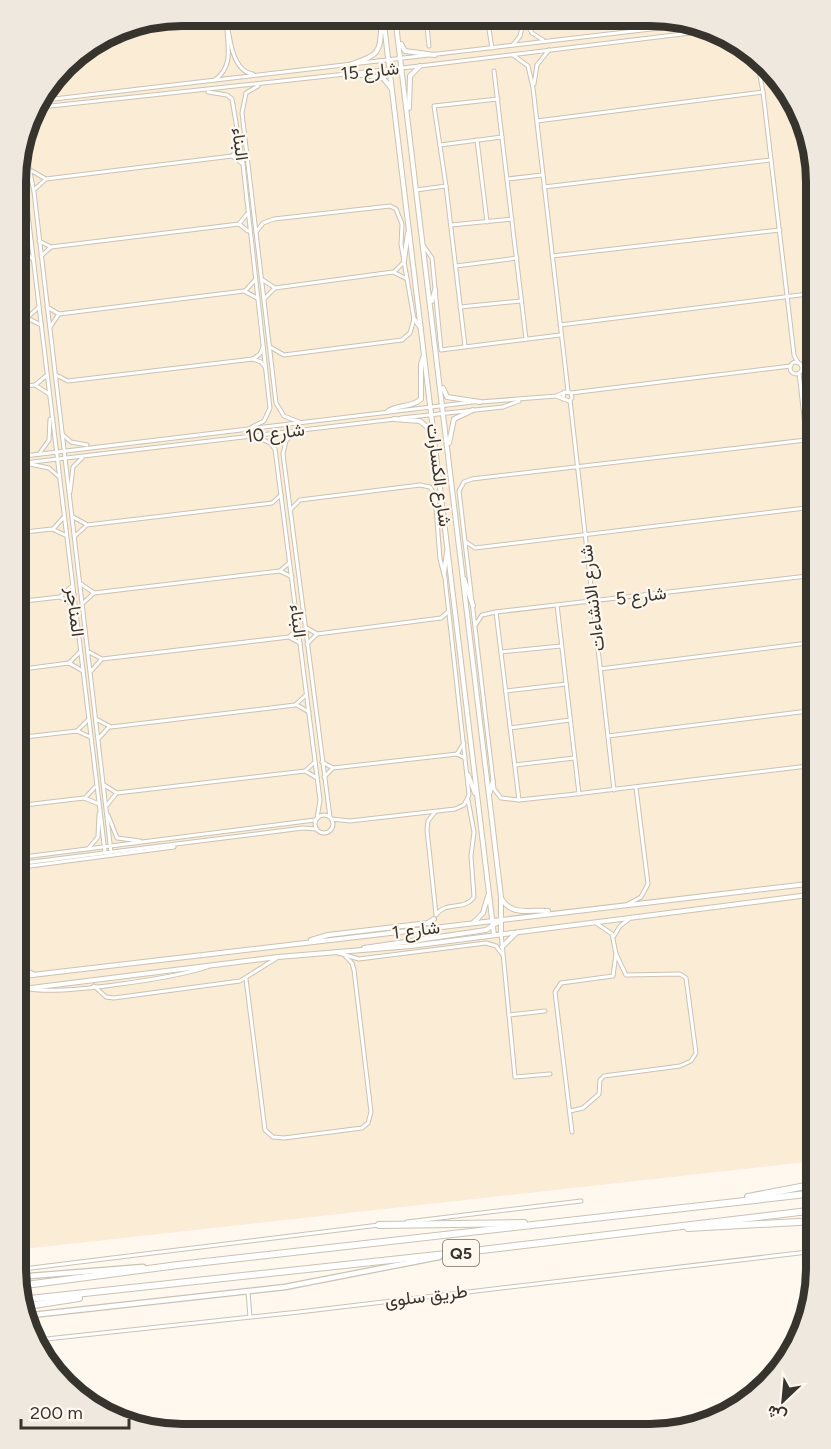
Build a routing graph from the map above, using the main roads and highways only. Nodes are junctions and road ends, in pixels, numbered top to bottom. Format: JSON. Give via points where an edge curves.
{"nodes":[{"id":1,"x":805,"y":1186,"type":"edge"},
{"id":2,"x":805,"y":1194,"type":"edge"},
{"id":3,"x":718,"y":1204,"type":"junction"},
{"id":4,"x":805,"y":1211,"type":"edge"},
{"id":5,"x":564,"y":1222,"type":"junction"},
{"id":6,"x":805,"y":1222,"type":"edge"},
{"id":7,"x":379,"y":1225,"type":"road end"},
{"id":8,"x":651,"y":1229,"type":"junction"},
{"id":9,"x":465,"y":1252,"type":"junction"},
{"id":10,"x":178,"y":1265,"type":"junction"},
{"id":11,"x":26,"y":1277,"type":"edge"},
{"id":12,"x":27,"y":1285,"type":"edge"},
{"id":13,"x":106,"y":1292,"type":"junction"},
{"id":14,"x":28,"y":1299,"type":"edge"},
{"id":15,"x":30,"y":1305,"type":"edge"},
{"id":16,"x":33,"y":1316,"type":"edge"}],
"edges":[{"from":1,"to":3,"type":"highway"},
{"from":2,"to":3,"type":"highway","number":"Q5"},
{"from":3,"to":5,"type":"highway","number":"Q5"},
{"from":4,"to":8,"type":"highway","name":"طريق سلوى","number":"Q5"},
{"from":5,"to":7,"type":"highway"},
{"from":5,"to":10,"type":"highway","number":"Q5"},
{"from":6,"to":8,"type":"highway"},
{"from":8,"to":9,"type":"highway","name":"طريق سلوى","number":"Q5"},
{"from":9,"to":13,"type":"highway","name":"طريق سلوى","number":"Q5"},
{"from":9,"to":16,"type":"main road","name":"طريق سلوى","via":[[297,1285]]},
{"from":10,"to":11,"type":"main road"},
{"from":10,"to":12,"type":"highway","number":"Q5"},
{"from":13,"to":14,"type":"highway","name":"طريق سلوى","number":"Q5"},
{"from":13,"to":15,"type":"highway"}]}
